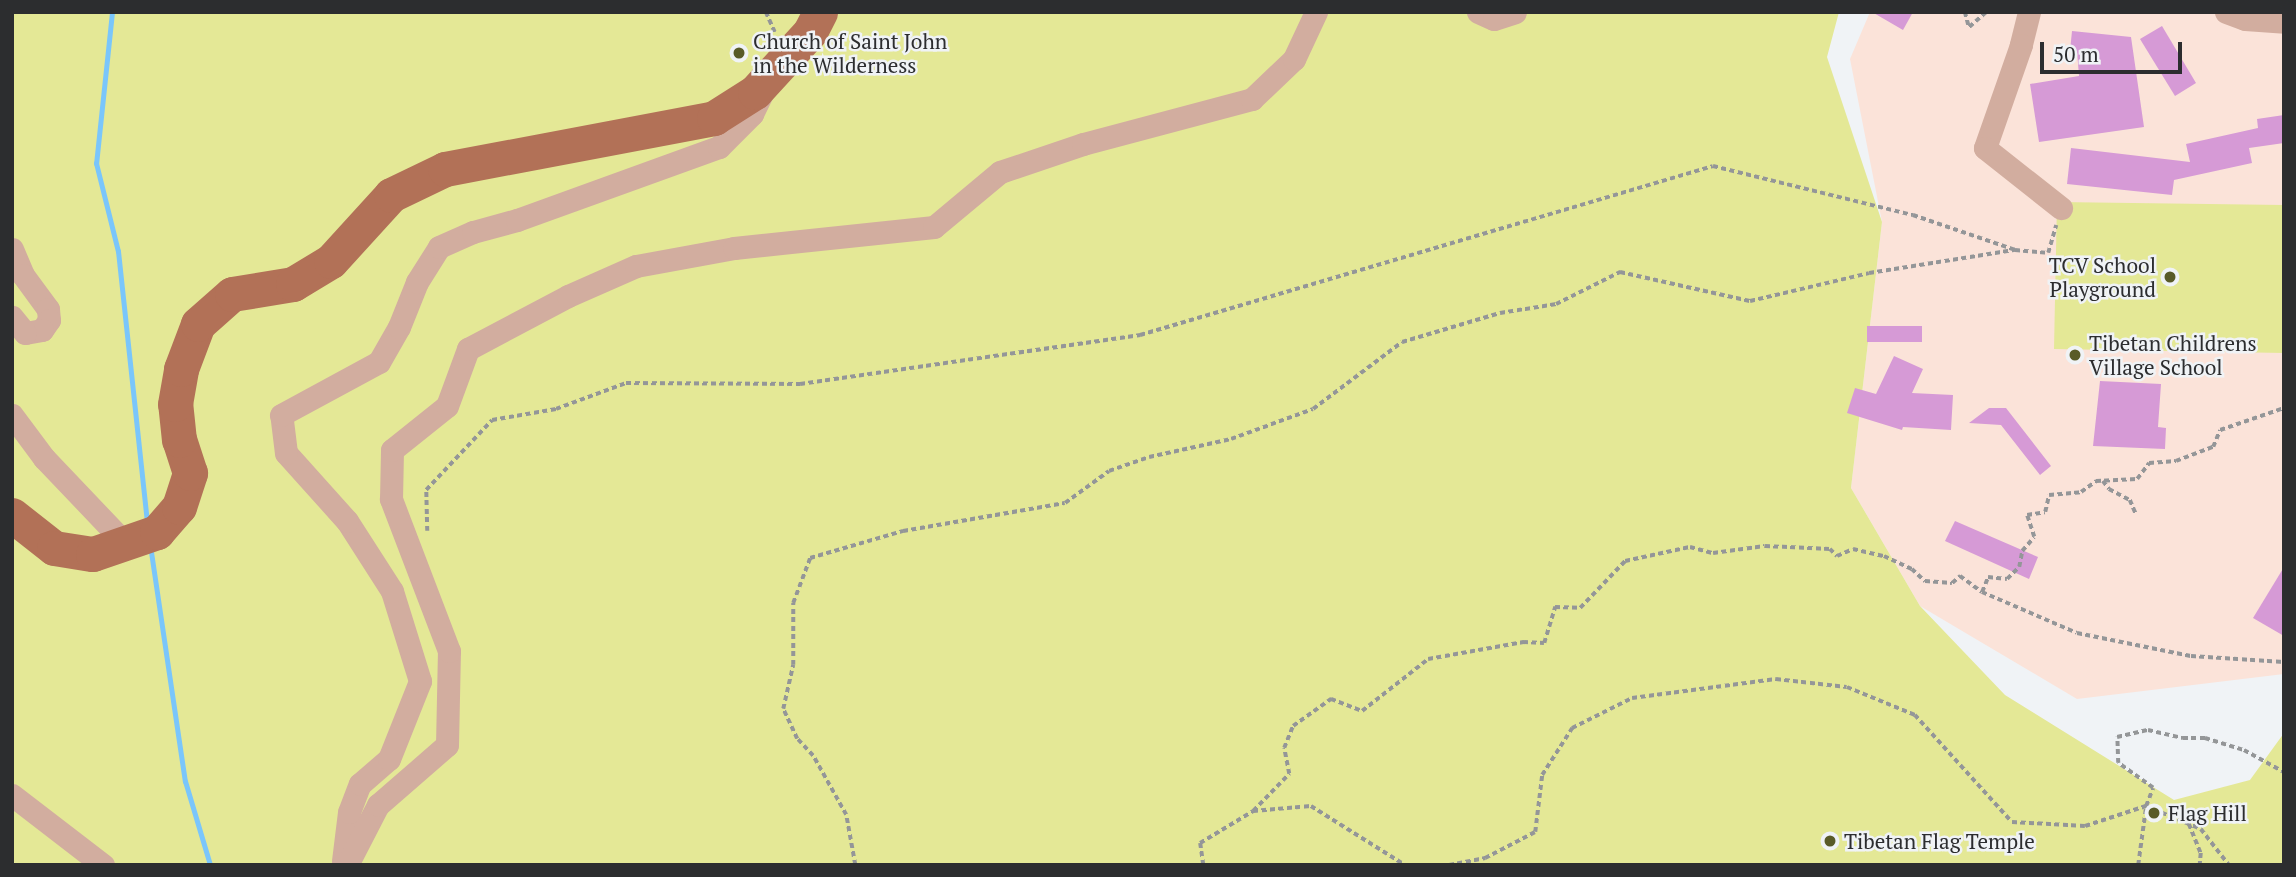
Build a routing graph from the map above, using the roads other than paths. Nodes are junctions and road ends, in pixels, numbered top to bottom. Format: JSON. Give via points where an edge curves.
{"nodes":[{"id":1,"x":820,"y":12,"type":"edge"},
{"id":2,"x":1316,"y":12,"type":"edge"},
{"id":3,"x":1478,"y":12,"type":"edge"},
{"id":4,"x":1516,"y":12,"type":"edge"},
{"id":5,"x":2029,"y":12,"type":"edge"},
{"id":6,"x":2226,"y":12,"type":"edge"},
{"id":7,"x":2284,"y":22,"type":"edge"},
{"id":8,"x":774,"y":69,"type":"junction"},
{"id":9,"x":2061,"y":208,"type":"road end"},
{"id":10,"x":12,"y":249,"type":"edge"},
{"id":11,"x":12,"y":317,"type":"edge"},
{"id":12,"x":12,"y":415,"type":"edge"},
{"id":13,"x":12,"y":516,"type":"edge"},
{"id":14,"x":140,"y":538,"type":"junction"},
{"id":15,"x":12,"y":795,"type":"edge"},
{"id":16,"x":103,"y":865,"type":"edge"},
{"id":17,"x":345,"y":865,"type":"edge"}],
"edges":[{"from":1,"to":8,"type":"main road","via":[[810,32]]},
{"from":2,"to":17,"type":"street","via":[[1294,60],[1252,99],[1083,144],[1000,172],[934,227],[734,248],[636,266],[468,349],[447,406],[392,450],[391,499],[449,651],[447,745],[378,805]]},
{"from":3,"to":4,"type":"street","via":[[1494,19]]},
{"from":5,"to":9,"type":"street","via":[[1985,148]]},
{"from":6,"to":7,"type":"street","via":[[2245,19]]},
{"from":8,"to":14,"type":"main road","via":[[755,92],[714,118],[445,169],[391,195],[331,261],[312,273],[293,284],[232,294],[198,324],[181,369],[175,404],[179,440],[190,473],[178,507]]},
{"from":8,"to":17,"type":"street","via":[[751,114],[719,147],[439,247],[379,362],[281,415],[286,453],[347,520],[391,591],[420,681],[389,759],[360,784],[348,812]]},
{"from":10,"to":11,"type":"street","via":[[23,275],[48,309],[49,320],[42,330],[25,333]]},
{"from":12,"to":14,"type":"street","via":[[44,458]]},
{"from":13,"to":14,"type":"main road","via":[[54,548],[93,554]]},
{"from":15,"to":16,"type":"street"}]}
